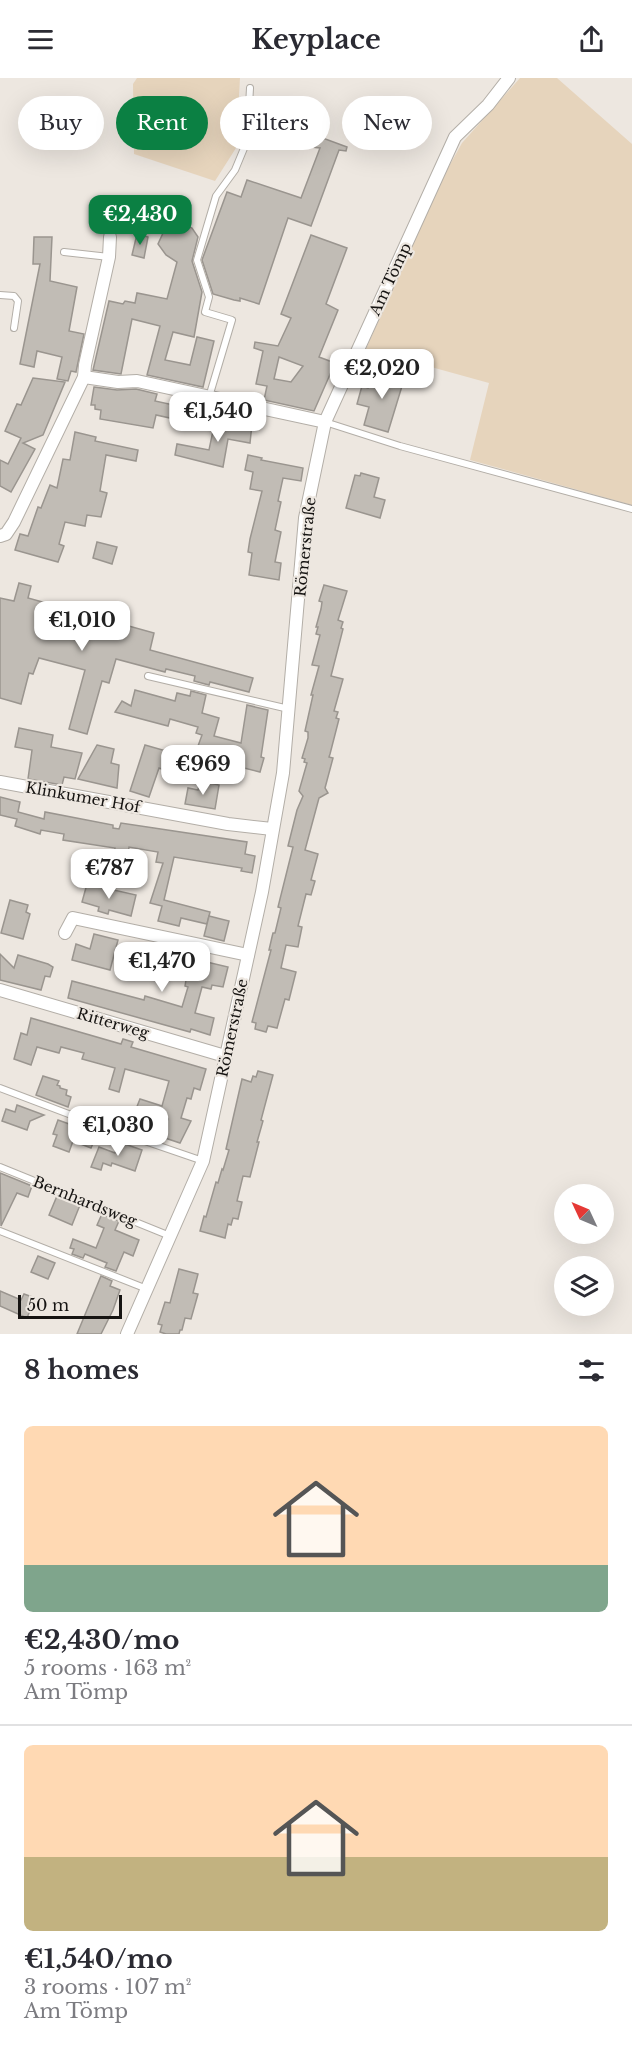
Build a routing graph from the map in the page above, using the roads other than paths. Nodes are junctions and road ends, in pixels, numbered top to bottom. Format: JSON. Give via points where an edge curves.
{"nodes":[{"id":1,"x":509,"y":78,"type":"edge"},
{"id":2,"x":250,"y":88,"type":"dead end"},
{"id":3,"x":110,"y":237,"type":"dead end"},
{"id":4,"x":64,"y":252,"type":"dead end"},
{"id":5,"x":109,"y":257,"type":"junction"},
{"id":6,"x":0,"y":295,"type":"edge"},
{"id":7,"x":14,"y":328,"type":"dead end"},
{"id":8,"x":84,"y":377,"type":"junction"},
{"id":9,"x":209,"y":396,"type":"junction"},
{"id":10,"x":325,"y":422,"type":"junction"},
{"id":11,"x":632,"y":509,"type":"edge"},
{"id":12,"x":0,"y":536,"type":"edge"},
{"id":13,"x":148,"y":676,"type":"dead end"},
{"id":14,"x":290,"y":709,"type":"junction"},
{"id":15,"x":0,"y":782,"type":"edge"},
{"id":16,"x":272,"y":829,"type":"junction"},
{"id":17,"x":64,"y":933,"type":"dead end"},
{"id":18,"x":248,"y":955,"type":"junction"},
{"id":19,"x":0,"y":990,"type":"edge"},
{"id":20,"x":225,"y":1056,"type":"junction"},
{"id":21,"x":0,"y":1088,"type":"edge"},
{"id":22,"x":203,"y":1161,"type":"junction"},
{"id":23,"x":0,"y":1167,"type":"edge"},
{"id":24,"x":0,"y":1230,"type":"edge"},
{"id":25,"x":171,"y":1236,"type":"junction"},
{"id":26,"x":147,"y":1289,"type":"junction"},
{"id":27,"x":127,"y":1334,"type":"edge"}],
"edges":[{"from":1,"to":10,"type":"street","name":"Am Tömp","via":[[455,137]]},
{"from":2,"to":9,"type":"lane","via":[[247,141],[235,170],[216,196],[197,260],[209,297],[205,312],[232,320]]},
{"from":3,"to":5,"type":"street"},
{"from":4,"to":5,"type":"lane"},
{"from":5,"to":8,"type":"street"},
{"from":6,"to":7,"type":"lane","via":[[15,296],[18,301]]},
{"from":8,"to":9,"type":"street","via":[[137,381]]},
{"from":8,"to":12,"type":"street","via":[[14,522]]},
{"from":9,"to":10,"type":"street"},
{"from":10,"to":11,"type":"lane"},
{"from":10,"to":14,"type":"street","name":"Römerstraße","via":[[305,518]]},
{"from":13,"to":14,"type":"lane"},
{"from":14,"to":16,"type":"street","name":"Römerstraße"},
{"from":15,"to":16,"type":"street","name":"Klinkumer Hof"},
{"from":16,"to":18,"type":"street","name":"Römerstraße"},
{"from":17,"to":18,"type":"street","via":[[73,918]]},
{"from":18,"to":20,"type":"street","name":"Römerstraße"},
{"from":19,"to":20,"type":"street","name":"Ritterweg"},
{"from":20,"to":22,"type":"street","name":"Römerstraße"},
{"from":21,"to":22,"type":"lane"},
{"from":22,"to":25,"type":"street","name":"Römerstraße"},
{"from":23,"to":25,"type":"lane","name":"Bernhardsweg"},
{"from":24,"to":26,"type":"lane"},
{"from":25,"to":26,"type":"street","name":"Römerstraße"},
{"from":26,"to":27,"type":"street","name":"Römerstraße"}]}
